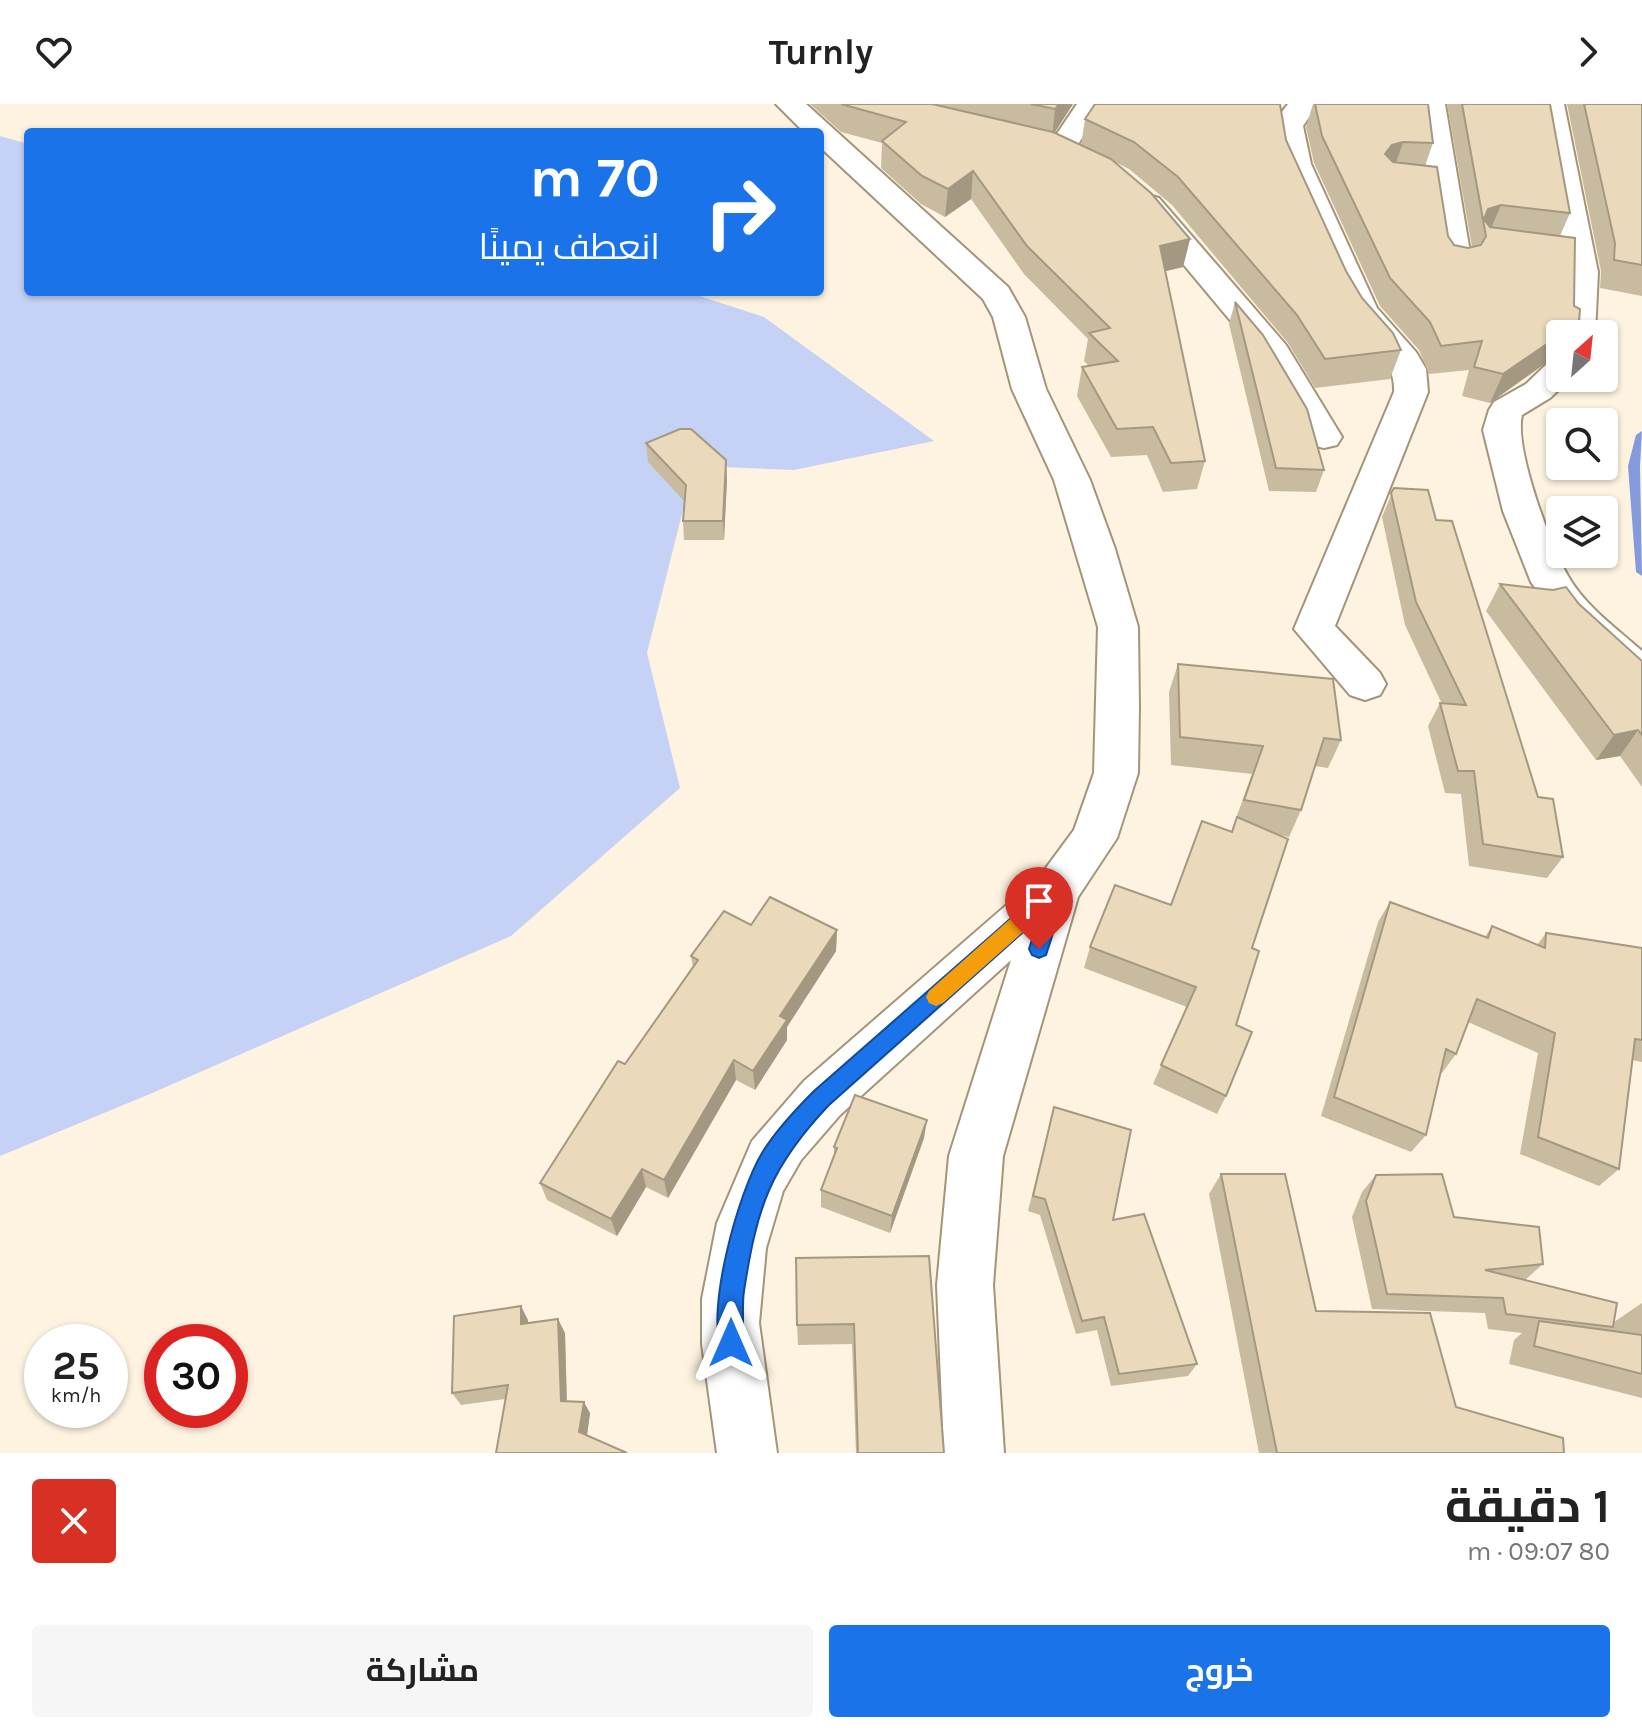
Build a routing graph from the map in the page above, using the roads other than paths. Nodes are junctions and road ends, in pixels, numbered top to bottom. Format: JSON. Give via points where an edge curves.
{"nodes":[{"id":1,"x":790,"y":104,"type":"edge"},
{"id":2,"x":1091,"y":104,"type":"edge"},
{"id":3,"x":1431,"y":104,"type":"edge"},
{"id":4,"x":1550,"y":104,"type":"edge"},
{"id":5,"x":1287,"y":108,"type":"edge"},
{"id":6,"x":816,"y":128,"type":"edge"},
{"id":7,"x":824,"y":136,"type":"edge"},
{"id":8,"x":1030,"y":143,"type":"edge"},
{"id":9,"x":1060,"y":150,"type":"junction"},
{"id":10,"x":1089,"y":164,"type":"edge"},
{"id":11,"x":1128,"y":187,"type":"edge"},
{"id":12,"x":1456,"y":264,"type":"edge"},
{"id":13,"x":1580,"y":320,"type":"edge"},
{"id":14,"x":1546,"y":383,"type":"edge"},
{"id":15,"x":1324,"y":437,"type":"dead end"},
{"id":16,"x":1642,"y":675,"type":"edge"},
{"id":17,"x":1365,"y":684,"type":"dead end"},
{"id":18,"x":1057,"y":890,"type":"junction"},
{"id":19,"x":747,"y":1453,"type":"edge"},
{"id":20,"x":974,"y":1453,"type":"edge"}],
"edges":[{"from":1,"to":6,"type":"street"},
{"from":2,"to":9,"type":"street"},
{"from":3,"to":12,"type":"street","via":[[1431,183]]},
{"from":4,"to":13,"type":"street","via":[[1564,253],[1582,272]]},
{"from":5,"to":17,"type":"street","via":[[1289,136],[1303,176],[1366,318],[1407,361],[1413,379],[1314,629]]},
{"from":7,"to":18,"type":"street","via":[[997,294],[1009,317],[1029,389],[1072,480],[1096,549],[1118,627],[1116,773],[1094,838]]},
{"from":8,"to":9,"type":"street"},
{"from":9,"to":10,"type":"street"},
{"from":11,"to":15,"type":"street","via":[[1159,213],[1274,352]]},
{"from":14,"to":16,"type":"street","via":[[1506,410],[1501,430],[1522,511],[1551,582],[1579,618]]},
{"from":18,"to":19,"type":"street","via":[[822,1098],[769,1161],[739,1250],[730,1308]]},
{"from":18,"to":20,"type":"street","via":[[976,1156],[965,1285]]}]}
